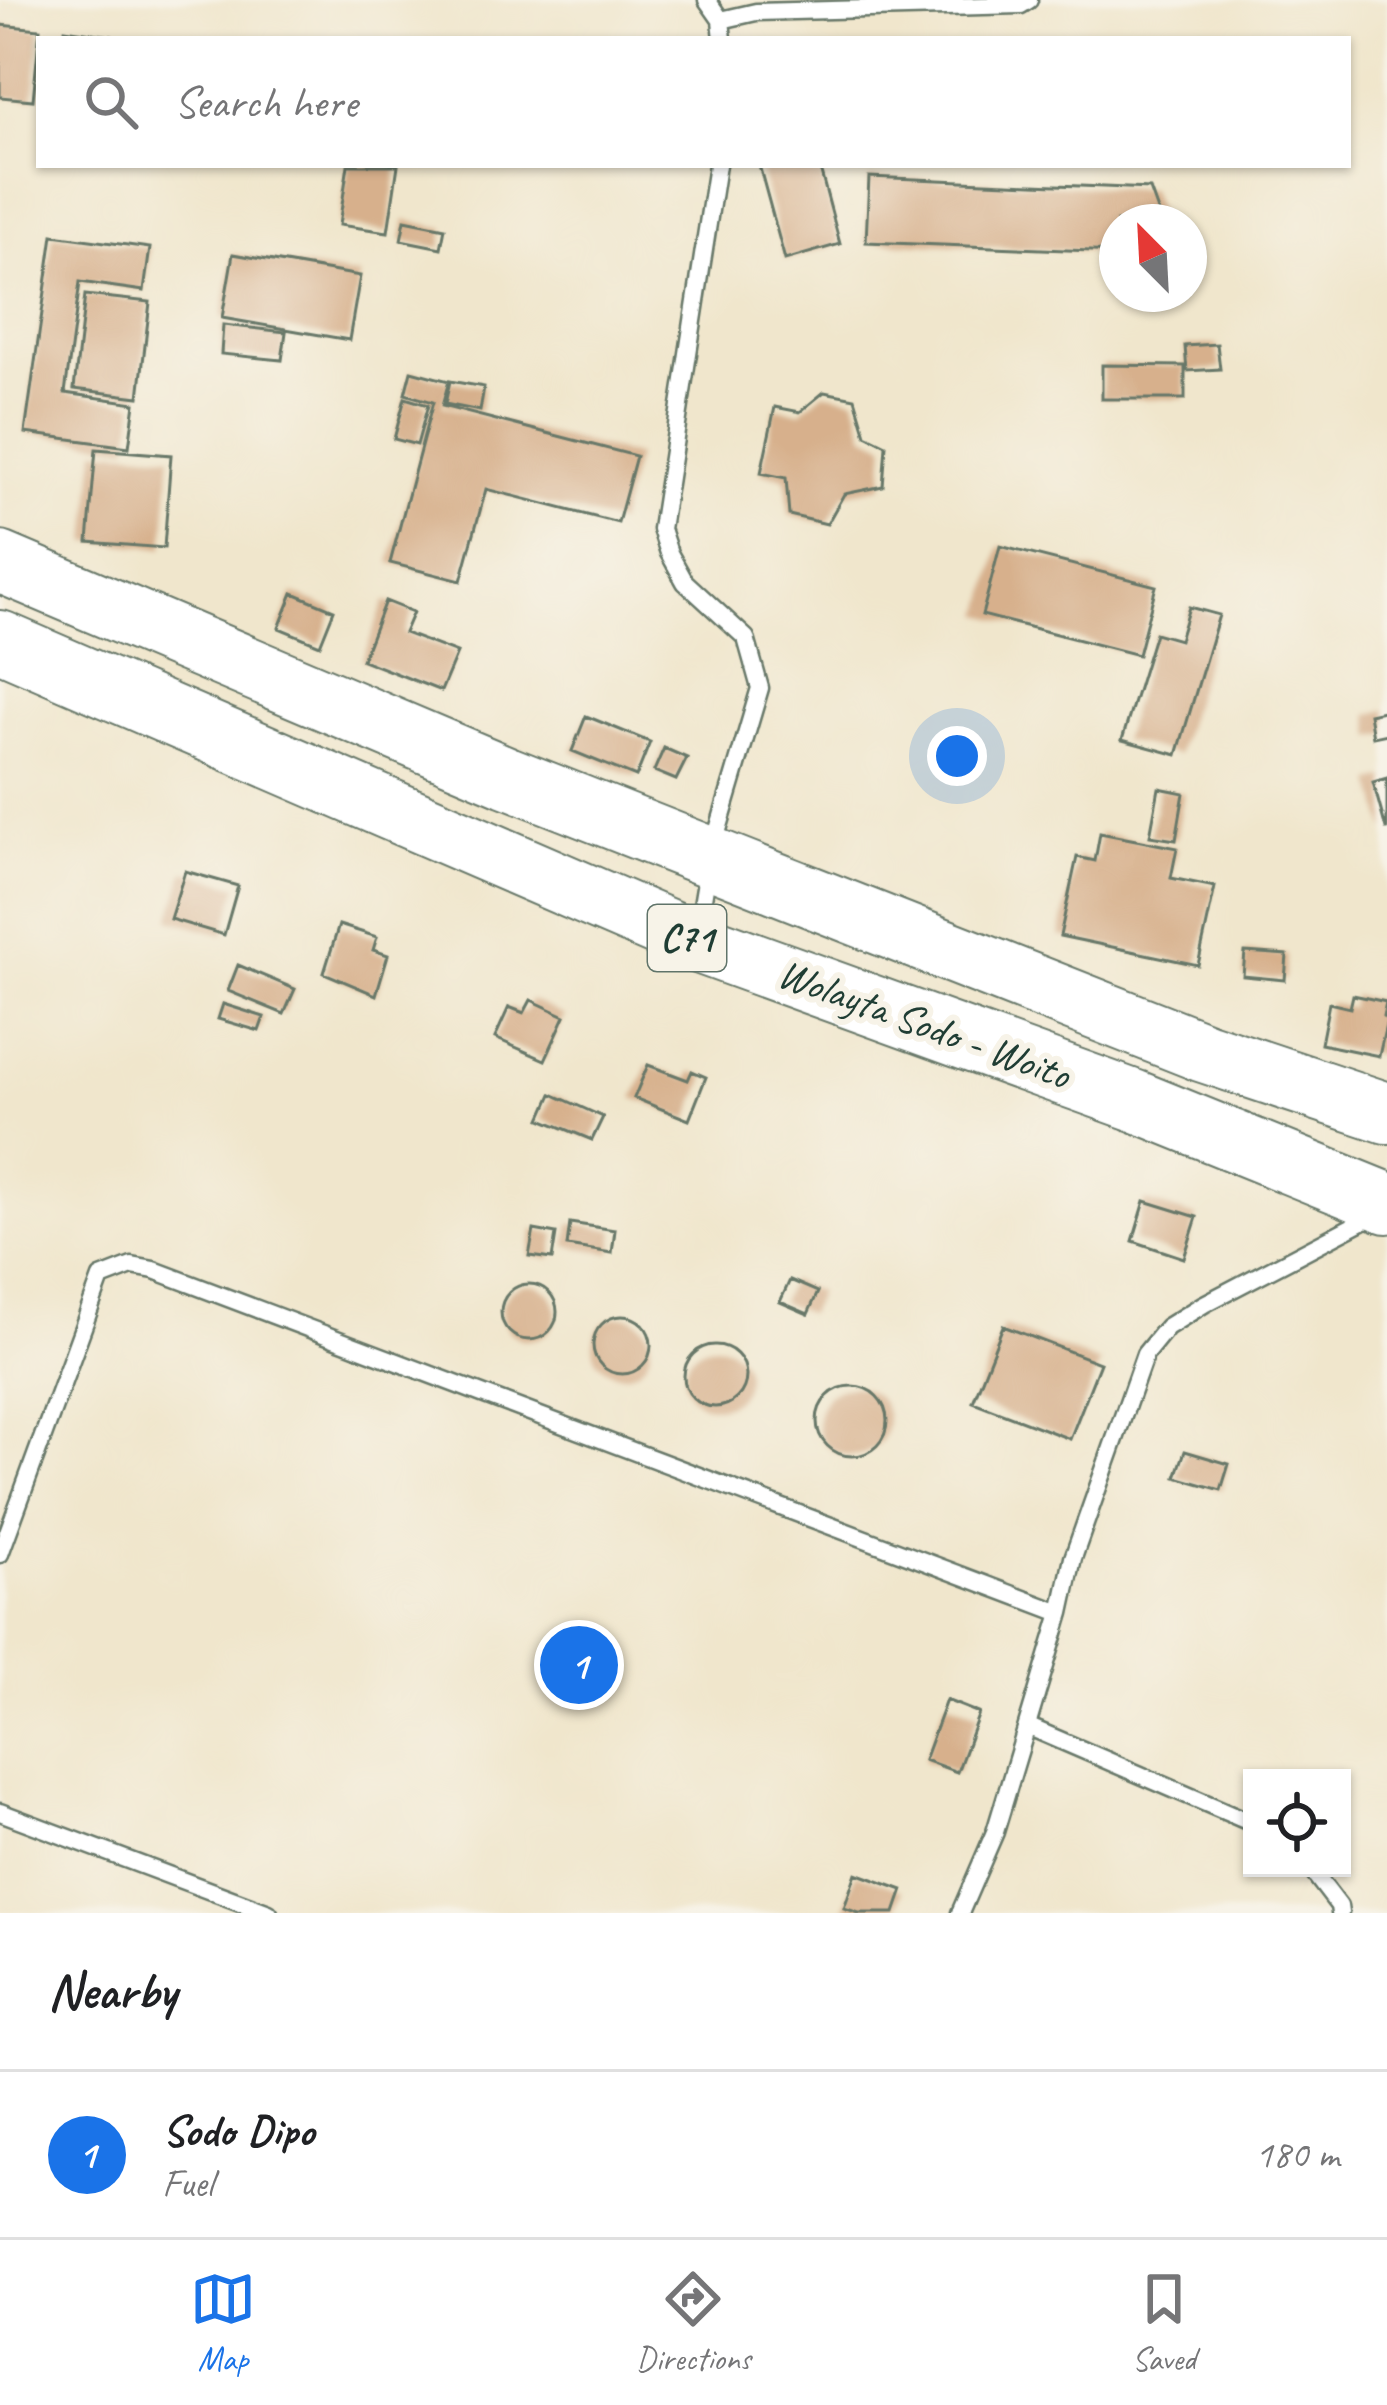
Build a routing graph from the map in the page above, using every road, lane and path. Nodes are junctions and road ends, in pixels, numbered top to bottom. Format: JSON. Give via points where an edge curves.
{"nodes":[{"id":1,"x":707,"y":0,"type":"edge"},
{"id":2,"x":1029,"y":0,"type":"edge"},
{"id":3,"x":722,"y":30,"type":"edge"},
{"id":4,"x":717,"y":168,"type":"edge"},
{"id":5,"x":0,"y":562,"type":"edge"},
{"id":6,"x":0,"y":640,"type":"edge"},
{"id":7,"x":710,"y":857,"type":"junction"},
{"id":8,"x":696,"y":942,"type":"junction"},
{"id":9,"x":1387,"y":1113,"type":"edge"},
{"id":10,"x":1387,"y":1206,"type":"edge"},
{"id":11,"x":0,"y":1554,"type":"edge"},
{"id":12,"x":1060,"y":1613,"type":"junction"},
{"id":13,"x":1027,"y":1726,"type":"junction"},
{"id":14,"x":0,"y":1812,"type":"edge"},
{"id":15,"x":1243,"y":1819,"type":"edge"},
{"id":16,"x":1317,"y":1877,"type":"edge"},
{"id":17,"x":269,"y":1913,"type":"edge"},
{"id":18,"x":960,"y":1913,"type":"edge"},
{"id":19,"x":1340,"y":1913,"type":"edge"}],
"edges":[{"from":1,"to":3,"type":"lane"},
{"from":2,"to":3,"type":"lane","via":[[756,12]]},
{"from":4,"to":7,"type":"lane","via":[[662,529],[685,582],[746,638],[760,688]]},
{"from":5,"to":7,"type":"highway","name":"Wolayta Sodo - Woito","number":"C71"},
{"from":6,"to":8,"type":"highway","name":"Wolayta Sodo - Woito","number":"C71"},
{"from":7,"to":8,"type":"lane"},
{"from":7,"to":9,"type":"highway","name":"Wolayta Sodo - Woito","number":"C71","via":[[1204,1052]]},
{"from":8,"to":10,"type":"highway","name":"Wolayta Sodo - Woito","number":"C71","via":[[1133,1100]]},
{"from":10,"to":12,"type":"lane","via":[[1204,1304],[1167,1327],[1145,1354]]},
{"from":11,"to":12,"type":"lane","via":[[101,1278],[132,1266]]},
{"from":12,"to":13,"type":"lane"},
{"from":13,"to":15,"type":"lane"},
{"from":13,"to":18,"type":"lane"},
{"from":14,"to":17,"type":"lane"},
{"from":16,"to":19,"type":"lane"}]}
